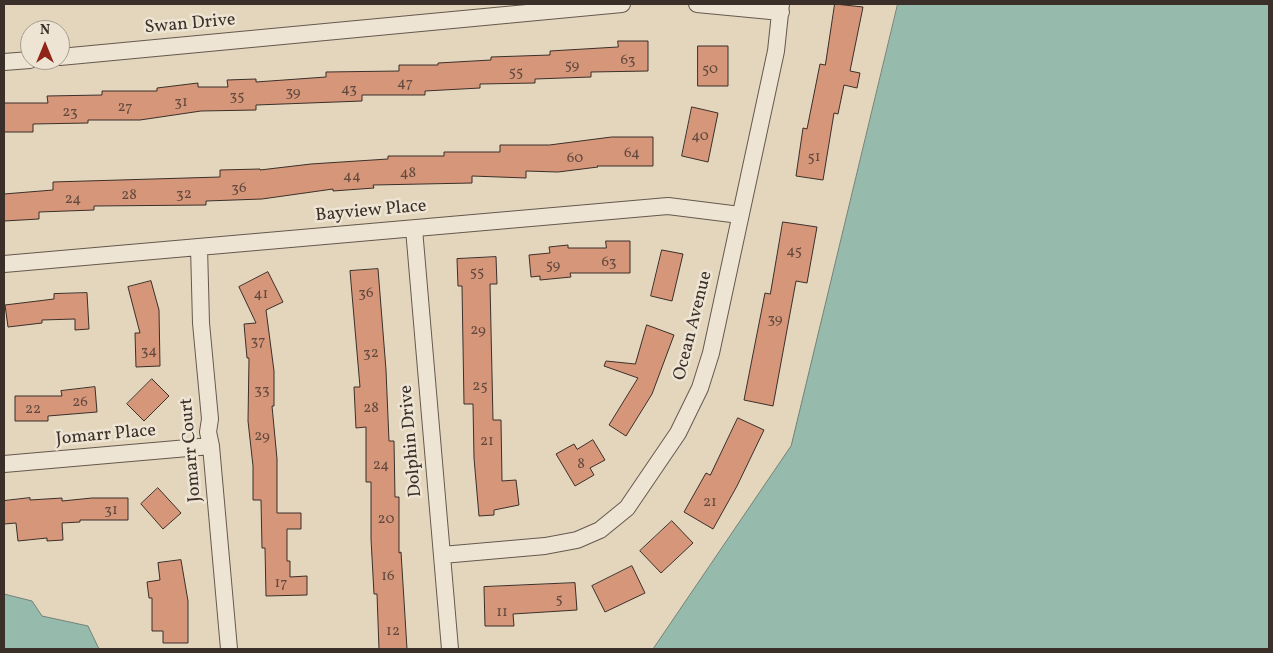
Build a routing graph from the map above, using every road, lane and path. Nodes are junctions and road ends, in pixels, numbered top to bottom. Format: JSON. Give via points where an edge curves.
{"nodes":[{"id":1,"x":622,"y":4,"type":"edge"},
{"id":2,"x":697,"y":4,"type":"edge"},
{"id":3,"x":781,"y":8,"type":"edge"},
{"id":4,"x":70,"y":56,"type":"edge"},
{"id":5,"x":20,"y":61,"type":"edge"},
{"id":6,"x":4,"y":62,"type":"edge"},
{"id":7,"x":740,"y":216,"type":"junction"},
{"id":8,"x":414,"y":229,"type":"junction"},
{"id":9,"x":199,"y":247,"type":"junction"},
{"id":10,"x":4,"y":264,"type":"edge"},
{"id":11,"x":211,"y":446,"type":"junction"},
{"id":12,"x":4,"y":464,"type":"edge"},
{"id":13,"x":442,"y":555,"type":"junction"},
{"id":14,"x":229,"y":649,"type":"edge"},
{"id":15,"x":450,"y":649,"type":"edge"}],
"edges":[{"from":1,"to":4,"type":"street","name":"Swan Drive"},
{"from":2,"to":3,"type":"street"},
{"from":3,"to":7,"type":"street","name":"Ocean Avenue","via":[[776,52]]},
{"from":5,"to":6,"type":"street"},
{"from":7,"to":8,"type":"street","name":"Bayview Place","via":[[668,206]]},
{"from":7,"to":13,"type":"street","name":"Ocean Avenue","via":[[711,353],[700,388],[678,433],[627,508],[600,530],[577,540]]},
{"from":8,"to":9,"type":"street","name":"Bayview Place"},
{"from":8,"to":13,"type":"street","name":"Dolphin Drive"},
{"from":9,"to":10,"type":"street","name":"Bayview Place"},
{"from":9,"to":11,"type":"street","name":"Jomarr Court","via":[[201,323]]},
{"from":11,"to":12,"type":"street","name":"Jomarr Place"},
{"from":11,"to":14,"type":"street","name":"Jomarr Court"},
{"from":13,"to":15,"type":"street","name":"Dolphin Drive"}]}
